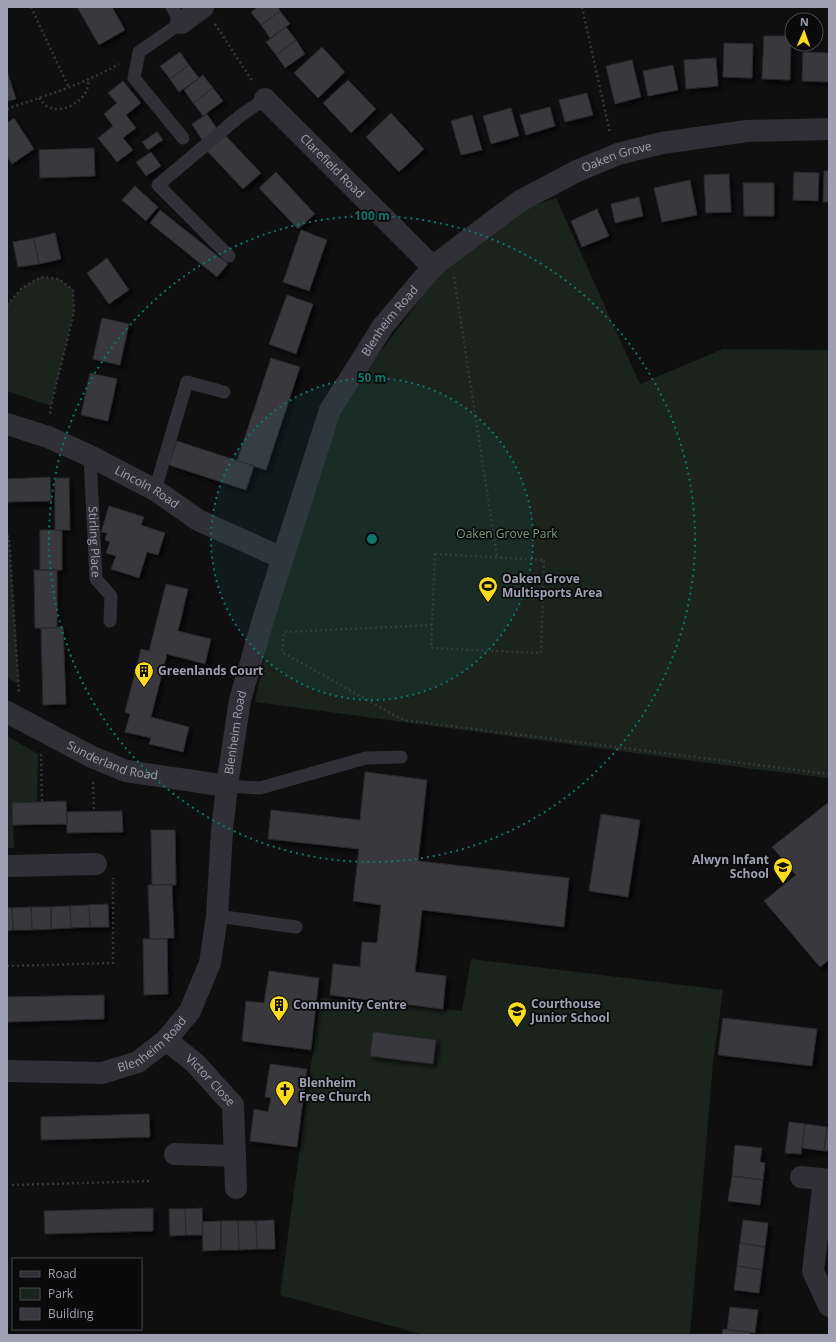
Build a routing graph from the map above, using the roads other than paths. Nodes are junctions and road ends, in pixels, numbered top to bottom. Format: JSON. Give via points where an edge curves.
{"nodes":[{"id":1,"x":208,"y":14,"type":"edge"},
{"id":2,"x":176,"y":15,"type":"edge"},
{"id":3,"x":265,"y":99,"type":"joint"},
{"id":4,"x":829,"y":129,"type":"edge"},
{"id":5,"x":183,"y":138,"type":"dead end"},
{"id":6,"x":229,"y":256,"type":"dead end"},
{"id":7,"x":439,"y":262,"type":"junction"},
{"id":8,"x":224,"y":392,"type":"dead end"},
{"id":9,"x":7,"y":424,"type":"edge"},
{"id":10,"x":90,"y":456,"type":"junction"},
{"id":11,"x":155,"y":490,"type":"junction"},
{"id":12,"x":282,"y":558,"type":"junction"},
{"id":13,"x":110,"y":622,"type":"dead end"},
{"id":14,"x":14,"y":716,"type":"edge"},
{"id":15,"x":401,"y":757,"type":"dead end"},
{"id":16,"x":227,"y":786,"type":"junction"},
{"id":17,"x":96,"y":864,"type":"road end"},
{"id":18,"x":7,"y":866,"type":"edge"},
{"id":19,"x":217,"y":916,"type":"junction"},
{"id":20,"x":296,"y":927,"type":"dead end"},
{"id":21,"x":166,"y":1040,"type":"junction"},
{"id":22,"x":7,"y":1071,"type":"edge"},
{"id":23,"x":175,"y":1154,"type":"dead end"},
{"id":24,"x":235,"y":1156,"type":"junction"},
{"id":25,"x":801,"y":1177,"type":"dead end"},
{"id":26,"x":826,"y":1180,"type":"edge"},
{"id":27,"x":236,"y":1188,"type":"dead end"},
{"id":28,"x":823,"y":1235,"type":"edge"},
{"id":29,"x":829,"y":1306,"type":"edge"}],
"edges":[{"from":1,"to":2,"type":"street"},
{"from":2,"to":5,"type":"lane","via":[[139,52],[134,78]]},
{"from":3,"to":6,"type":"lane","via":[[240,116],[158,185]]},
{"from":3,"to":7,"type":"street","name":"Clarefield Road"},
{"from":4,"to":7,"type":"street","name":"Oaken Grove","via":[[746,131],[662,143],[618,154],[577,171],[520,201]]},
{"from":7,"to":12,"type":"street","name":"Blenheim Road","via":[[383,326],[330,410]]},
{"from":8,"to":11,"type":"lane","via":[[187,382]]},
{"from":9,"to":10,"type":"street","name":"Lincoln Road","via":[[48,437]]},
{"from":10,"to":11,"type":"street","name":"Lincoln Road"},
{"from":10,"to":13,"type":"lane","name":"Stirling Place","via":[[96,579],[110,596]]},
{"from":11,"to":12,"type":"street","name":"Lincoln Road","via":[[198,520]]},
{"from":12,"to":16,"type":"street","name":"Blenheim Road","via":[[240,700]]},
{"from":14,"to":16,"type":"street","name":"Sunderland Road","via":[[92,757],[126,771]]},
{"from":15,"to":16,"type":"lane","via":[[366,758],[260,788]]},
{"from":16,"to":19,"type":"street","name":"Blenheim Road"},
{"from":17,"to":18,"type":"street"},
{"from":19,"to":20,"type":"lane"},
{"from":19,"to":21,"type":"street","name":"Blenheim Road","via":[[210,964],[190,1010]]},
{"from":21,"to":22,"type":"street","name":"Blenheim Road","via":[[138,1062],[102,1073]]},
{"from":21,"to":24,"type":"street","name":"Victor Close","via":[[195,1063],[233,1105]]},
{"from":23,"to":24,"type":"street"},
{"from":24,"to":27,"type":"street","name":"Victor Close"},
{"from":25,"to":26,"type":"street"},
{"from":26,"to":28,"type":"street"},
{"from":28,"to":29,"type":"street","via":[[813,1271]]}]}
